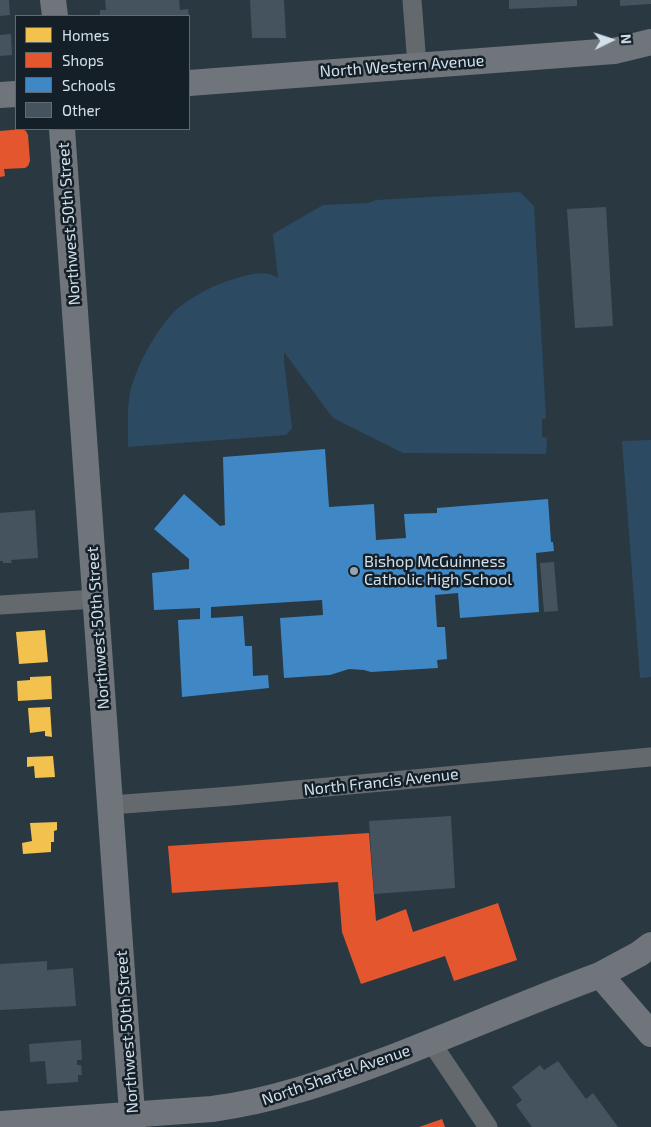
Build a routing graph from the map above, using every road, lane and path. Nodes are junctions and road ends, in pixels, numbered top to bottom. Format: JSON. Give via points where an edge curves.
{"nodes":[{"id":1,"x":53,"y":0,"type":"edge"},
{"id":2,"x":412,"y":0,"type":"edge"},
{"id":3,"x":55,"y":15,"type":"edge"},
{"id":4,"x":651,"y":42,"type":"edge"},
{"id":5,"x":614,"y":51,"type":"junction"},
{"id":6,"x":651,"y":57,"type":"edge"},
{"id":7,"x":417,"y":65,"type":"junction"},
{"id":8,"x":190,"y":83,"type":"edge"},
{"id":9,"x":15,"y":94,"type":"edge"},
{"id":10,"x":0,"y":95,"type":"edge"},
{"id":11,"x":62,"y":130,"type":"edge"},
{"id":12,"x":96,"y":599,"type":"junction"},
{"id":13,"x":0,"y":605,"type":"edge"},
{"id":14,"x":651,"y":757,"type":"edge"},
{"id":15,"x":111,"y":806,"type":"junction"},
{"id":16,"x":651,"y":945,"type":"edge"},
{"id":17,"x":600,"y":975,"type":"junction"},
{"id":18,"x":651,"y":1034,"type":"edge"},
{"id":19,"x":431,"y":1042,"type":"junction"},
{"id":20,"x":133,"y":1121,"type":"edge"},
{"id":21,"x":0,"y":1124,"type":"edge"},
{"id":22,"x":488,"y":1127,"type":"edge"}],
"edges":[{"from":1,"to":3,"type":"main road"},
{"from":2,"to":7,"type":"street"},
{"from":4,"to":5,"type":"main road","name":"North Western Avenue"},
{"from":5,"to":6,"type":"main road","name":"North Western Avenue"},
{"from":5,"to":7,"type":"main road","name":"North Western Avenue"},
{"from":7,"to":8,"type":"main road","name":"North Western Avenue"},
{"from":9,"to":10,"type":"main road"},
{"from":11,"to":12,"type":"main road","name":"Northwest 50th Street"},
{"from":12,"to":13,"type":"street"},
{"from":12,"to":15,"type":"main road","name":"Northwest 50th Street"},
{"from":14,"to":15,"type":"street","name":"North Francis Avenue"},
{"from":15,"to":20,"type":"main road","name":"Northwest 50th Street"},
{"from":16,"to":17,"type":"main road","name":"North Shartel Avenue"},
{"from":17,"to":18,"type":"main road"},
{"from":17,"to":19,"type":"main road","name":"North Shartel Avenue"},
{"from":19,"to":20,"type":"main road","name":"North Shartel Avenue","via":[[338,1078],[271,1099]]},
{"from":19,"to":22,"type":"street"},
{"from":20,"to":21,"type":"main road","name":"North Shartel Avenue"}]}
